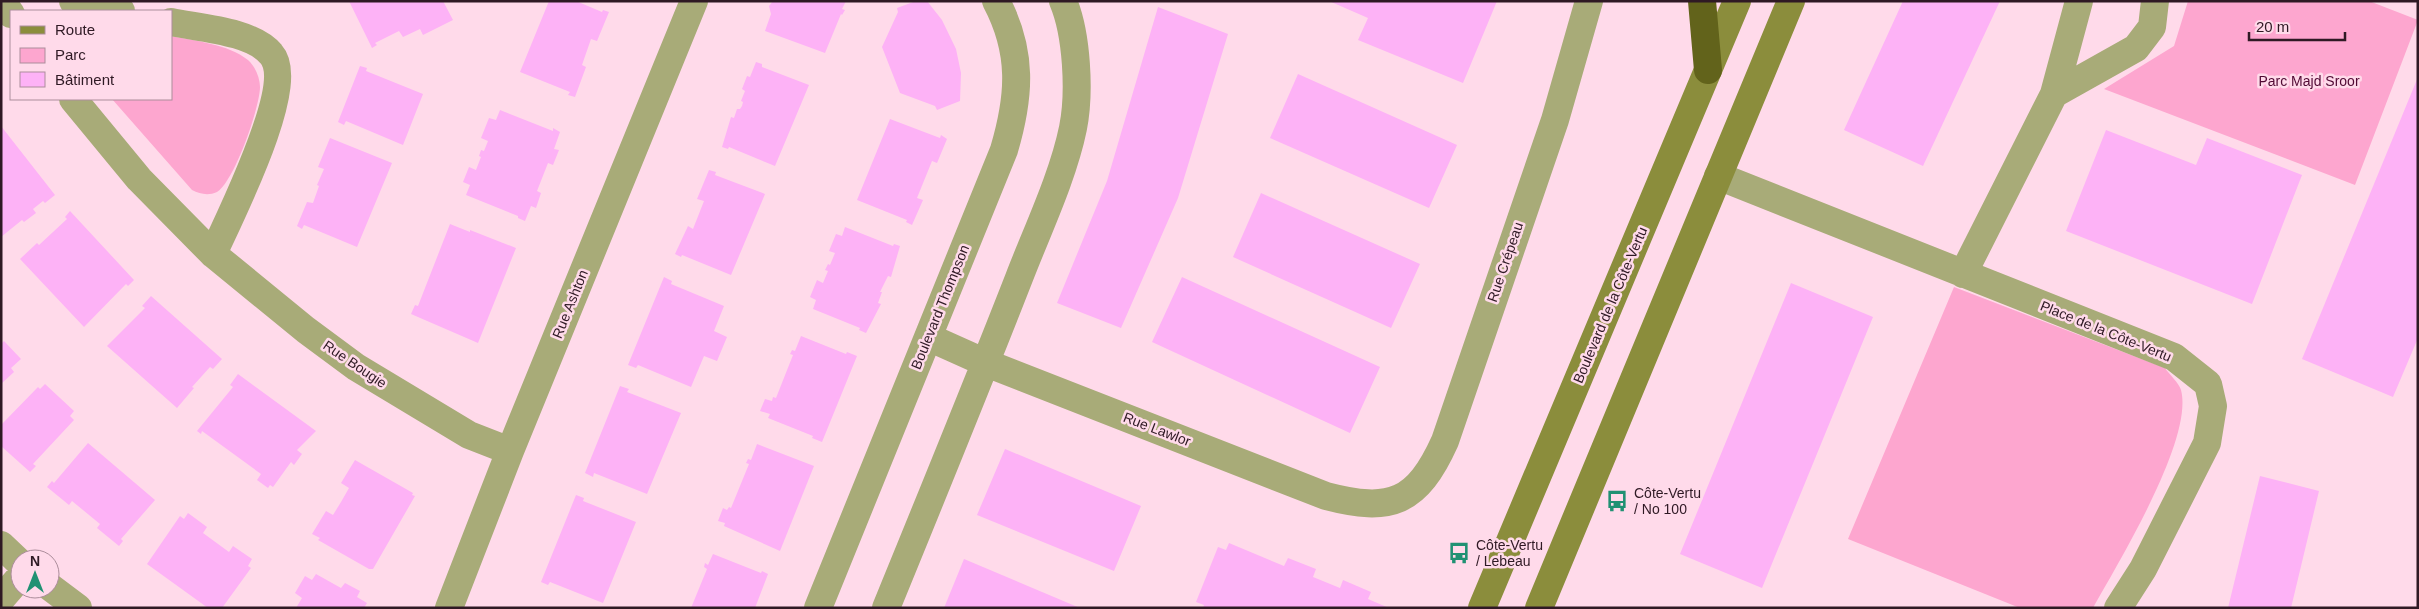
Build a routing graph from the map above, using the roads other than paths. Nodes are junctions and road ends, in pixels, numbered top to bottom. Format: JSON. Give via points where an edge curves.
{"nodes":[{"id":1,"x":2,"y":1,"type":"edge"},
{"id":2,"x":73,"y":1,"type":"edge"},
{"id":3,"x":694,"y":1,"type":"edge"},
{"id":4,"x":996,"y":1,"type":"edge"},
{"id":5,"x":1063,"y":1,"type":"edge"},
{"id":6,"x":1589,"y":1,"type":"edge"},
{"id":7,"x":1702,"y":1,"type":"edge"},
{"id":8,"x":1737,"y":1,"type":"edge"},
{"id":9,"x":1791,"y":1,"type":"edge"},
{"id":10,"x":2079,"y":1,"type":"edge"},
{"id":11,"x":2155,"y":1,"type":"edge"},
{"id":12,"x":116,"y":10,"type":"edge"},
{"id":13,"x":10,"y":13,"type":"edge"},
{"id":14,"x":172,"y":22,"type":"edge"},
{"id":15,"x":1708,"y":70,"type":"junction"},
{"id":16,"x":2054,"y":94,"type":"junction"},
{"id":17,"x":74,"y":100,"type":"edge"},
{"id":18,"x":1718,"y":176,"type":"junction"},
{"id":19,"x":213,"y":254,"type":"junction"},
{"id":20,"x":1963,"y":274,"type":"junction"},
{"id":21,"x":928,"y":337,"type":"junction"},
{"id":22,"x":986,"y":362,"type":"junction"},
{"id":23,"x":510,"y":452,"type":"junction"},
{"id":24,"x":1390,"y":503,"type":"joint"},
{"id":25,"x":10,"y":589,"type":"edge"},
{"id":26,"x":60,"y":594,"type":"edge"},
{"id":27,"x":1,"y":599,"type":"edge"},
{"id":28,"x":78,"y":608,"type":"edge"},
{"id":29,"x":449,"y":608,"type":"edge"},
{"id":30,"x":818,"y":608,"type":"edge"},
{"id":31,"x":886,"y":608,"type":"edge"},
{"id":32,"x":1482,"y":608,"type":"edge"},
{"id":33,"x":1538,"y":608,"type":"edge"},
{"id":34,"x":2118,"y":608,"type":"edge"}],
"edges":[{"from":1,"to":13,"type":"street"},
{"from":2,"to":12,"type":"street"},
{"from":3,"to":23,"type":"street","name":"Rue Ashton"},
{"from":4,"to":21,"type":"street","name":"Boulevard Thompson","via":[[1008,24],[1016,55],[1012,122],[1004,150]]},
{"from":5,"to":22,"type":"street","via":[[1073,40],[1076,70],[1073,127],[1063,163]]},
{"from":6,"to":24,"type":"street","name":"Rue Crépeau","via":[[1555,120],[1445,441],[1420,484]]},
{"from":7,"to":15,"type":"highway"},
{"from":8,"to":15,"type":"main road","name":"Boulevard de la Côte-Vertu"},
{"from":9,"to":18,"type":"main road"},
{"from":10,"to":16,"type":"street"},
{"from":11,"to":16,"type":"street","via":[[2152,27],[2136,48]]},
{"from":14,"to":19,"type":"street","via":[[239,36],[260,44],[272,55],[278,70],[278,88],[271,119]]},
{"from":15,"to":32,"type":"main road","name":"Boulevard de la Côte-Vertu"},
{"from":16,"to":20,"type":"street"},
{"from":17,"to":19,"type":"street","name":"Rue Bougie","via":[[139,179]]},
{"from":18,"to":20,"type":"street","name":"Place de la Côte-Vertu"},
{"from":18,"to":33,"type":"main road"},
{"from":19,"to":23,"type":"street","name":"Rue Bougie","via":[[356,367],[469,435]]},
{"from":20,"to":34,"type":"street","name":"Place de la Côte-Vertu","via":[[2174,357],[2208,384],[2213,406],[2207,443],[2143,569]]},
{"from":21,"to":22,"type":"street","name":"Rue Lawlor"},
{"from":21,"to":30,"type":"street","name":"Boulevard Thompson"},
{"from":22,"to":24,"type":"street","name":"Rue Lawlor","via":[[1326,496],[1354,503]]},
{"from":22,"to":31,"type":"street"},
{"from":23,"to":29,"type":"street","name":"Rue Ashton"},
{"from":25,"to":27,"type":"street"},
{"from":26,"to":28,"type":"street"}]}
